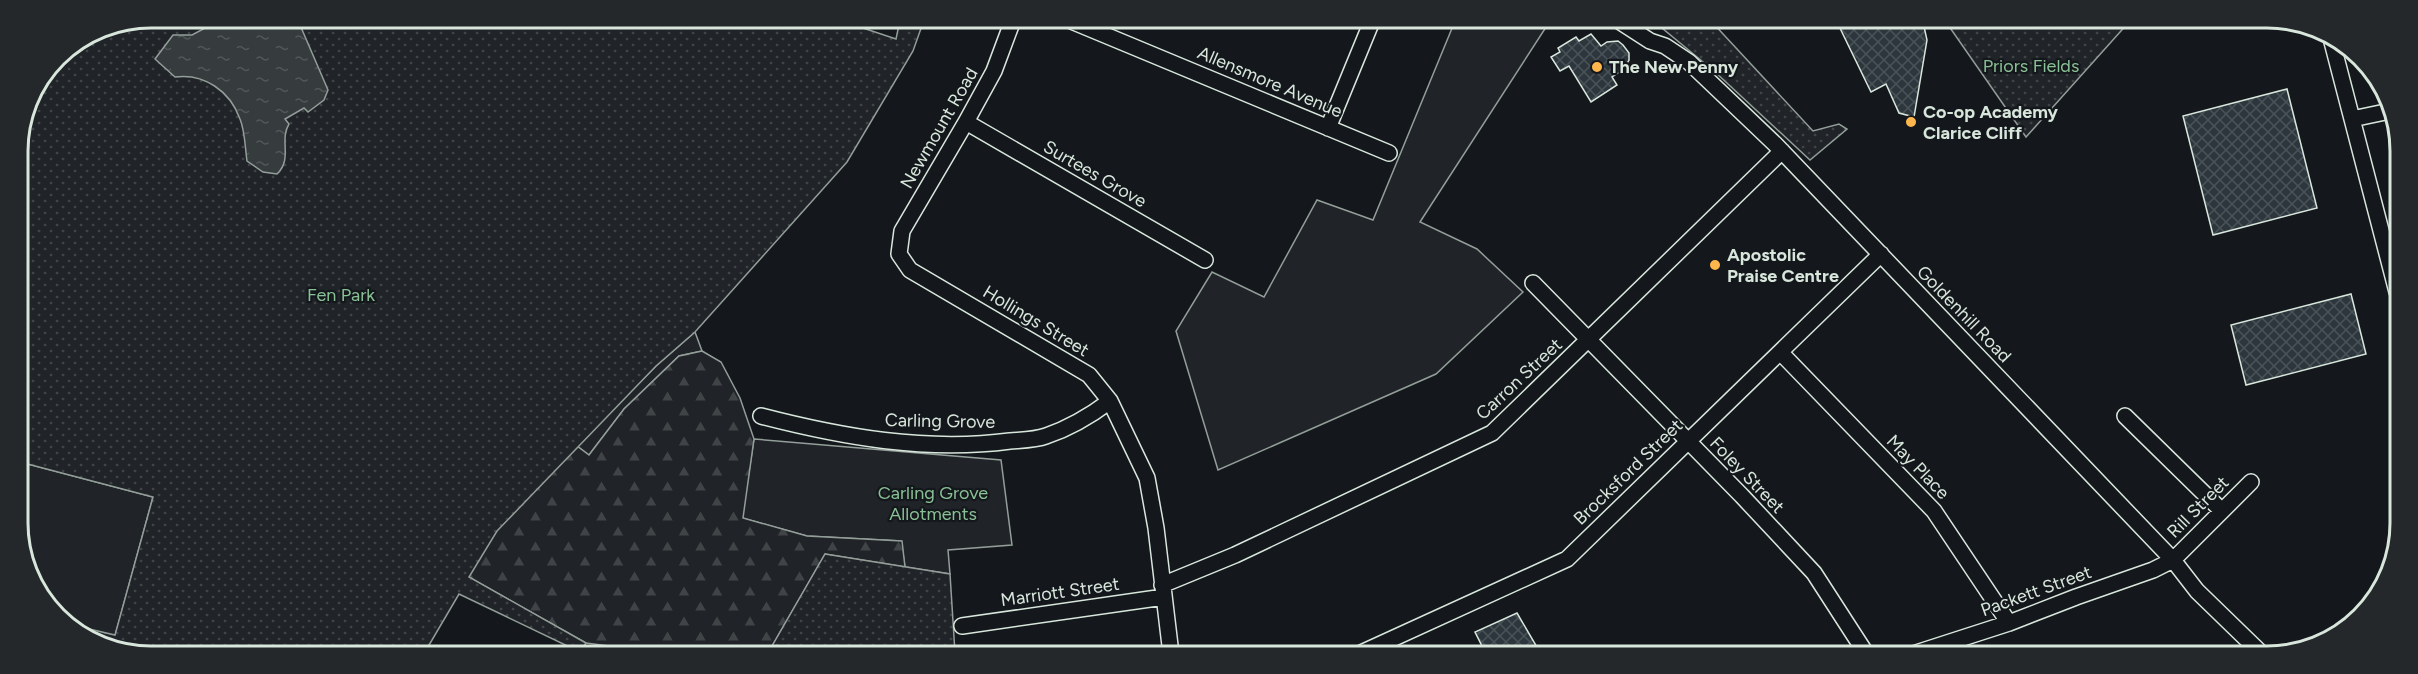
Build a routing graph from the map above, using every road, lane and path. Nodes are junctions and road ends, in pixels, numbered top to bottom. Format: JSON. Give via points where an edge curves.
{"nodes":[{"id":1,"x":1369,"y":28,"type":"edge"},
{"id":2,"x":1630,"y":28,"type":"edge"},
{"id":3,"x":1010,"y":29,"type":"edge"},
{"id":4,"x":1090,"y":29,"type":"edge"},
{"id":5,"x":2333,"y":48,"type":"edge"},
{"id":6,"x":2383,"y":112,"type":"edge"},
{"id":7,"x":2352,"y":119,"type":"junction"},
{"id":8,"x":966,"y":122,"type":"junction"},
{"id":9,"x":1328,"y":128,"type":"junction"},
{"id":10,"x":1782,"y":151,"type":"junction"},
{"id":11,"x":1389,"y":153,"type":"dead end"},
{"id":12,"x":899,"y":254,"type":"joint"},
{"id":13,"x":1881,"y":254,"type":"junction"},
{"id":14,"x":2390,"y":255,"type":"edge"},
{"id":15,"x":1205,"y":260,"type":"dead end"},
{"id":16,"x":1533,"y":283,"type":"dead end"},
{"id":17,"x":1590,"y":340,"type":"junction"},
{"id":18,"x":1780,"y":352,"type":"junction"},
{"id":19,"x":1110,"y":401,"type":"junction"},
{"id":20,"x":761,"y":416,"type":"dead end"},
{"id":21,"x":2125,"y":416,"type":"dead end"},
{"id":22,"x":1687,"y":441,"type":"junction"},
{"id":23,"x":2251,"y":482,"type":"dead end"},
{"id":24,"x":2222,"y":511,"type":"junction"},
{"id":25,"x":2173,"y":561,"type":"junction"},
{"id":26,"x":1163,"y":591,"type":"junction"},
{"id":27,"x":2009,"y":623,"type":"junction"},
{"id":28,"x":962,"y":626,"type":"dead end"},
{"id":29,"x":1378,"y":645,"type":"edge"},
{"id":30,"x":1861,"y":645,"type":"edge"},
{"id":31,"x":1940,"y":645,"type":"edge"},
{"id":32,"x":2253,"y":645,"type":"edge"},
{"id":33,"x":1170,"y":646,"type":"edge"}],
"edges":[{"from":1,"to":9,"type":"street"},
{"from":2,"to":10,"type":"street","name":"Goldenhill Road","via":[[1689,62]]},
{"from":3,"to":8,"type":"street","name":"Newmount Road","via":[[994,70]]},
{"from":4,"to":9,"type":"street","name":"Allensmore Avenue"},
{"from":5,"to":7,"type":"street"},
{"from":6,"to":7,"type":"street"},
{"from":7,"to":14,"type":"street"},
{"from":8,"to":12,"type":"street","name":"Newmount Road","via":[[902,231]]},
{"from":8,"to":15,"type":"street","name":"Surtees Grove"},
{"from":9,"to":11,"type":"street","name":"Allensmore Avenue"},
{"from":10,"to":13,"type":"street","name":"Goldenhill Road"},
{"from":10,"to":17,"type":"street","name":"Carron Street"},
{"from":12,"to":19,"type":"street","name":"Hollings Street","via":[[910,270],[1089,375]]},
{"from":13,"to":18,"type":"street","name":"Brocksford Street"},
{"from":13,"to":25,"type":"street","name":"Goldenhill Road"},
{"from":16,"to":17,"type":"street","name":"Foley Street"},
{"from":17,"to":22,"type":"street","name":"Foley Street"},
{"from":17,"to":26,"type":"street","name":"Carron Street","via":[[1492,433]]},
{"from":18,"to":22,"type":"street","name":"Brocksford Street"},
{"from":18,"to":27,"type":"street","name":"May Place","via":[[1934,511]]},
{"from":19,"to":20,"type":"street","name":"Carling Grove","via":[[1081,422],[1044,437],[981,445],[917,444],[830,434]]},
{"from":19,"to":26,"type":"street","name":"Hollings Street","via":[[1148,478]]},
{"from":21,"to":24,"type":"street"},
{"from":22,"to":29,"type":"street","name":"Brocksford Street","via":[[1567,559]]},
{"from":22,"to":30,"type":"street","name":"Foley Street","via":[[1814,573]]},
{"from":23,"to":24,"type":"street","name":"Rill Street"},
{"from":24,"to":25,"type":"street","name":"Rill Street"},
{"from":25,"to":27,"type":"street","name":"Packett Street"},
{"from":25,"to":32,"type":"street","name":"Goldenhill Road","via":[[2197,591]]},
{"from":26,"to":28,"type":"street","name":"Marriott Street"},
{"from":26,"to":33,"type":"street","name":"Hollings Street"},
{"from":27,"to":31,"type":"street","name":"Packett Street"}]}
